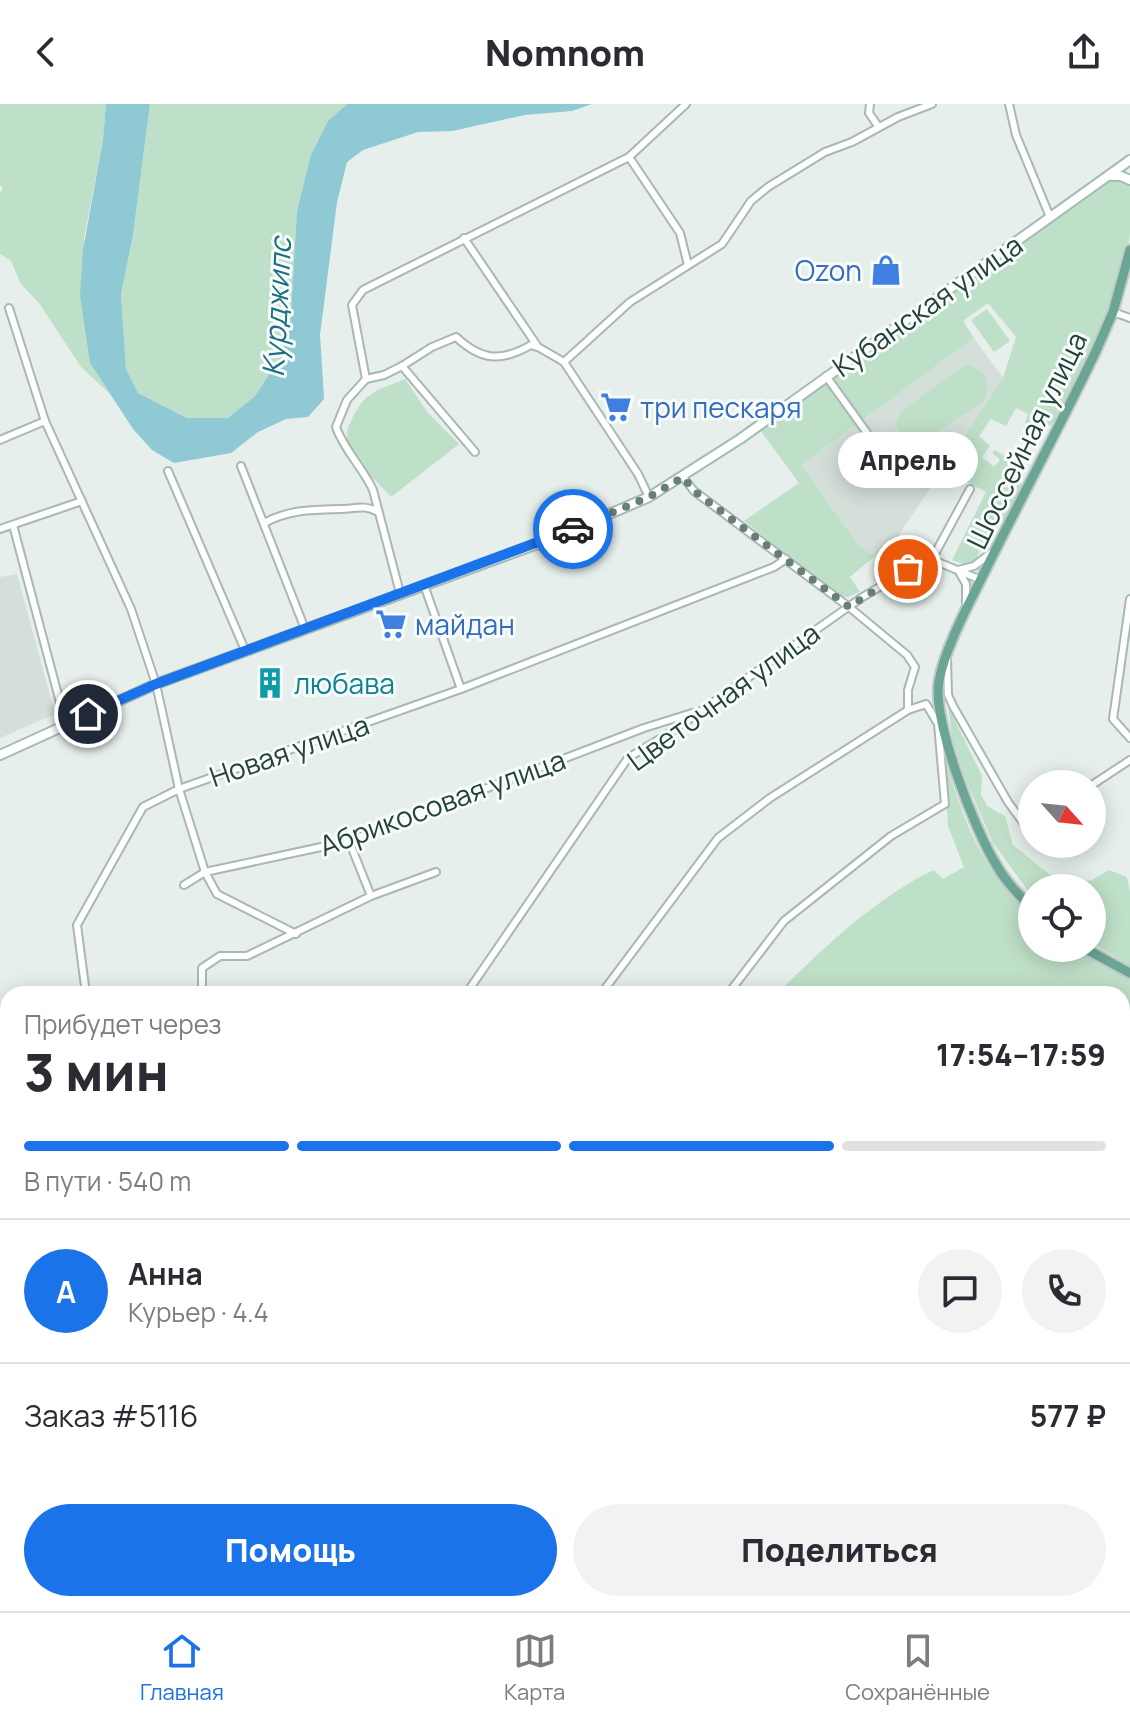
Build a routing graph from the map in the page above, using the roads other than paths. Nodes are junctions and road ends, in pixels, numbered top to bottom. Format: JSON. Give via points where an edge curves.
{"nodes":[{"id":1,"x":686,"y":104,"type":"edge"},
{"id":2,"x":870,"y":104,"type":"edge"},
{"id":3,"x":932,"y":104,"type":"edge"},
{"id":4,"x":1009,"y":104,"type":"edge"},
{"id":5,"x":878,"y":126,"type":"junction"},
{"id":6,"x":629,"y":157,"type":"junction"},
{"id":7,"x":1130,"y":160,"type":"edge"},
{"id":8,"x":1130,"y":170,"type":"edge"},
{"id":9,"x":1107,"y":178,"type":"junction"},
{"id":10,"x":1130,"y":180,"type":"edge"},
{"id":11,"x":1050,"y":217,"type":"junction"},
{"id":12,"x":464,"y":238,"type":"junction"},
{"id":13,"x":1130,"y":250,"type":"edge"},
{"id":14,"x":688,"y":265,"type":"junction"},
{"id":15,"x":9,"y":308,"type":"dead end"},
{"id":16,"x":1113,"y":312,"type":"junction"},
{"id":17,"x":1130,"y":318,"type":"edge"},
{"id":18,"x":538,"y":347,"type":"junction"},
{"id":19,"x":564,"y":362,"type":"junction"},
{"id":20,"x":402,"y":366,"type":"junction"},
{"id":21,"x":826,"y":376,"type":"junction"},
{"id":22,"x":366,"y":379,"type":"junction"},
{"id":23,"x":45,"y":421,"type":"junction"},
{"id":24,"x":867,"y":433,"type":"dead end"},
{"id":25,"x":0,"y":440,"type":"edge"},
{"id":26,"x":475,"y":452,"type":"dead end"},
{"id":27,"x":241,"y":466,"type":"dead end"},
{"id":28,"x":168,"y":471,"type":"dead end"},
{"id":29,"x":683,"y":477,"type":"junction"},
{"id":30,"x":970,"y":489,"type":"dead end"},
{"id":31,"x":649,"y":497,"type":"junction"},
{"id":32,"x":82,"y":501,"type":"junction"},
{"id":33,"x":378,"y":512,"type":"junction"},
{"id":34,"x":264,"y":523,"type":"junction"},
{"id":35,"x":13,"y":525,"type":"junction"},
{"id":36,"x":0,"y":529,"type":"edge"},
{"id":37,"x":998,"y":546,"type":"junction"},
{"id":38,"x":786,"y":559,"type":"junction"},
{"id":39,"x":931,"y":561,"type":"junction"},
{"id":40,"x":958,"y":570,"type":"junction"},
{"id":41,"x":981,"y":580,"type":"junction"},
{"id":42,"x":424,"y":585,"type":"junction"},
{"id":43,"x":400,"y":593,"type":"junction"},
{"id":44,"x":1130,"y":599,"type":"edge"},
{"id":45,"x":849,"y":607,"type":"junction"},
{"id":46,"x":963,"y":618,"type":"junction"},
{"id":47,"x":305,"y":629,"type":"junction"},
{"id":48,"x":245,"y":650,"type":"junction"},
{"id":49,"x":947,"y":659,"type":"junction"},
{"id":50,"x":156,"y":684,"type":"junction"},
{"id":51,"x":461,"y":689,"type":"junction"},
{"id":52,"x":908,"y":710,"type":"junction"},
{"id":53,"x":699,"y":711,"type":"junction"},
{"id":54,"x":66,"y":725,"type":"junction"},
{"id":55,"x":1130,"y":738,"type":"edge"},
{"id":56,"x":0,"y":755,"type":"edge"},
{"id":57,"x":1130,"y":760,"type":"edge"},
{"id":58,"x":1106,"y":776,"type":"edge"},
{"id":59,"x":179,"y":789,"type":"junction"},
{"id":60,"x":1018,"y":816,"type":"edge"},
{"id":61,"x":349,"y":841,"type":"junction"},
{"id":62,"x":205,"y":872,"type":"junction"},
{"id":63,"x":436,"y":872,"type":"dead end"},
{"id":64,"x":184,"y":885,"type":"dead end"},
{"id":65,"x":1018,"y":892,"type":"edge"},
{"id":66,"x":371,"y":896,"type":"junction"},
{"id":67,"x":296,"y":934,"type":"junction"},
{"id":68,"x":1106,"y":961,"type":"edge"},
{"id":69,"x":1130,"y":973,"type":"edge"},
{"id":70,"x":85,"y":986,"type":"edge"},
{"id":71,"x":202,"y":986,"type":"edge"},
{"id":72,"x":471,"y":986,"type":"edge"},
{"id":73,"x":607,"y":986,"type":"edge"},
{"id":74,"x":734,"y":986,"type":"edge"}],
"edges":[{"from":1,"to":6,"type":"street"},
{"from":2,"to":5,"type":"street","via":[[869,113]]},
{"from":3,"to":5,"type":"street"},
{"from":4,"to":11,"type":"street"},
{"from":5,"to":14,"type":"street","via":[[768,187],[751,201],[722,244]]},
{"from":6,"to":12,"type":"street"},
{"from":6,"to":14,"type":"street","via":[[680,233]]},
{"from":7,"to":9,"type":"main road"},
{"from":8,"to":9,"type":"main road"},
{"from":9,"to":10,"type":"main road"},
{"from":9,"to":11,"type":"main road","name":"Кубанская улица"},
{"from":11,"to":21,"type":"main road","name":"Кубанская улица"},
{"from":12,"to":18,"type":"street"},
{"from":12,"to":22,"type":"street","via":[[363,290],[352,305]]},
{"from":13,"to":16,"type":"main road","name":"Шоссейная улица"},
{"from":14,"to":19,"type":"street","via":[[630,302]]},
{"from":15,"to":23,"type":"street"},
{"from":16,"to":17,"type":"street"},
{"from":16,"to":37,"type":"main road","name":"Шоссейная улица"},
{"from":18,"to":19,"type":"street"},
{"from":18,"to":20,"type":"street","via":[[489,357],[456,337]]},
{"from":19,"to":31,"type":"street"},
{"from":20,"to":22,"type":"street"},
{"from":20,"to":26,"type":"street"},
{"from":21,"to":24,"type":"street"},
{"from":21,"to":29,"type":"main road","name":"Кубанская улица"},
{"from":22,"to":33,"type":"street","via":[[347,400],[336,427],[367,476]]},
{"from":23,"to":25,"type":"street"},
{"from":23,"to":32,"type":"street"},
{"from":27,"to":34,"type":"street"},
{"from":28,"to":48,"type":"street"},
{"from":29,"to":31,"type":"main road","name":"Кубанская улица"},
{"from":29,"to":38,"type":"street","via":[[694,491]]},
{"from":30,"to":39,"type":"street"},
{"from":31,"to":42,"type":"main road","name":"Кубанская улица"},
{"from":32,"to":35,"type":"street"},
{"from":32,"to":50,"type":"street","via":[[131,609]]},
{"from":33,"to":34,"type":"street","via":[[368,507],[302,509]]},
{"from":33,"to":43,"type":"street"},
{"from":34,"to":47,"type":"street"},
{"from":35,"to":36,"type":"street"},
{"from":35,"to":54,"type":"street"},
{"from":37,"to":40,"type":"street","via":[[981,562]]},
{"from":37,"to":41,"type":"main road","name":"Шоссейная улица"},
{"from":38,"to":45,"type":"street"},
{"from":38,"to":51,"type":"street","name":"Новая улица"},
{"from":39,"to":40,"type":"street"},
{"from":39,"to":45,"type":"street","name":"Цветочная улица"},
{"from":40,"to":41,"type":"street"},
{"from":40,"to":46,"type":"street","via":[[966,584]]},
{"from":41,"to":46,"type":"main road","name":"Шоссейная улица"},
{"from":42,"to":43,"type":"main road","name":"Кубанская улица"},
{"from":42,"to":51,"type":"street"},
{"from":43,"to":47,"type":"main road","name":"Кубанская улица"},
{"from":44,"to":55,"type":"street","via":[[1113,719]]},
{"from":45,"to":52,"type":"street","via":[[915,667]]},
{"from":45,"to":53,"type":"street","name":"Цветочная улица"},
{"from":46,"to":49,"type":"main road","name":"Шоссейная улица"},
{"from":47,"to":48,"type":"main road","name":"Кубанская улица"},
{"from":48,"to":50,"type":"main road","name":"Кубанская улица"},
{"from":49,"to":60,"type":"street","via":[[948,695]]},
{"from":49,"to":65,"type":"main road","name":"Шоссейная улица","via":[[938,692],[943,725],[986,847]]},
{"from":50,"to":54,"type":"main road","name":"Кубанская улица"},
{"from":50,"to":59,"type":"street"},
{"from":51,"to":59,"type":"street","name":"Новая улица"},
{"from":52,"to":73,"type":"street","via":[[770,798],[718,838]]},
{"from":52,"to":74,"type":"street","via":[[926,704],[938,724],[945,804],[891,836],[784,921]]},
{"from":53,"to":61,"type":"street","name":"Абрикосовая улица"},
{"from":53,"to":72,"type":"street","name":"Цветочная улица","via":[[628,758]]},
{"from":54,"to":56,"type":"main road","name":"Кубанская улица"},
{"from":57,"to":58,"type":"street"},
{"from":59,"to":62,"type":"street"},
{"from":59,"to":70,"type":"street","name":"Новая улица","via":[[143,807],[77,925]]},
{"from":61,"to":62,"type":"street","name":"Абрикосовая улица"},
{"from":61,"to":66,"type":"street"},
{"from":62,"to":64,"type":"street","name":"Абрикосовая улица"},
{"from":62,"to":67,"type":"street","via":[[217,894]]},
{"from":63,"to":66,"type":"street"},
{"from":66,"to":67,"type":"street"},
{"from":67,"to":71,"type":"street","via":[[247,956],[220,956],[202,968]]},
{"from":68,"to":69,"type":"main road"}]}
